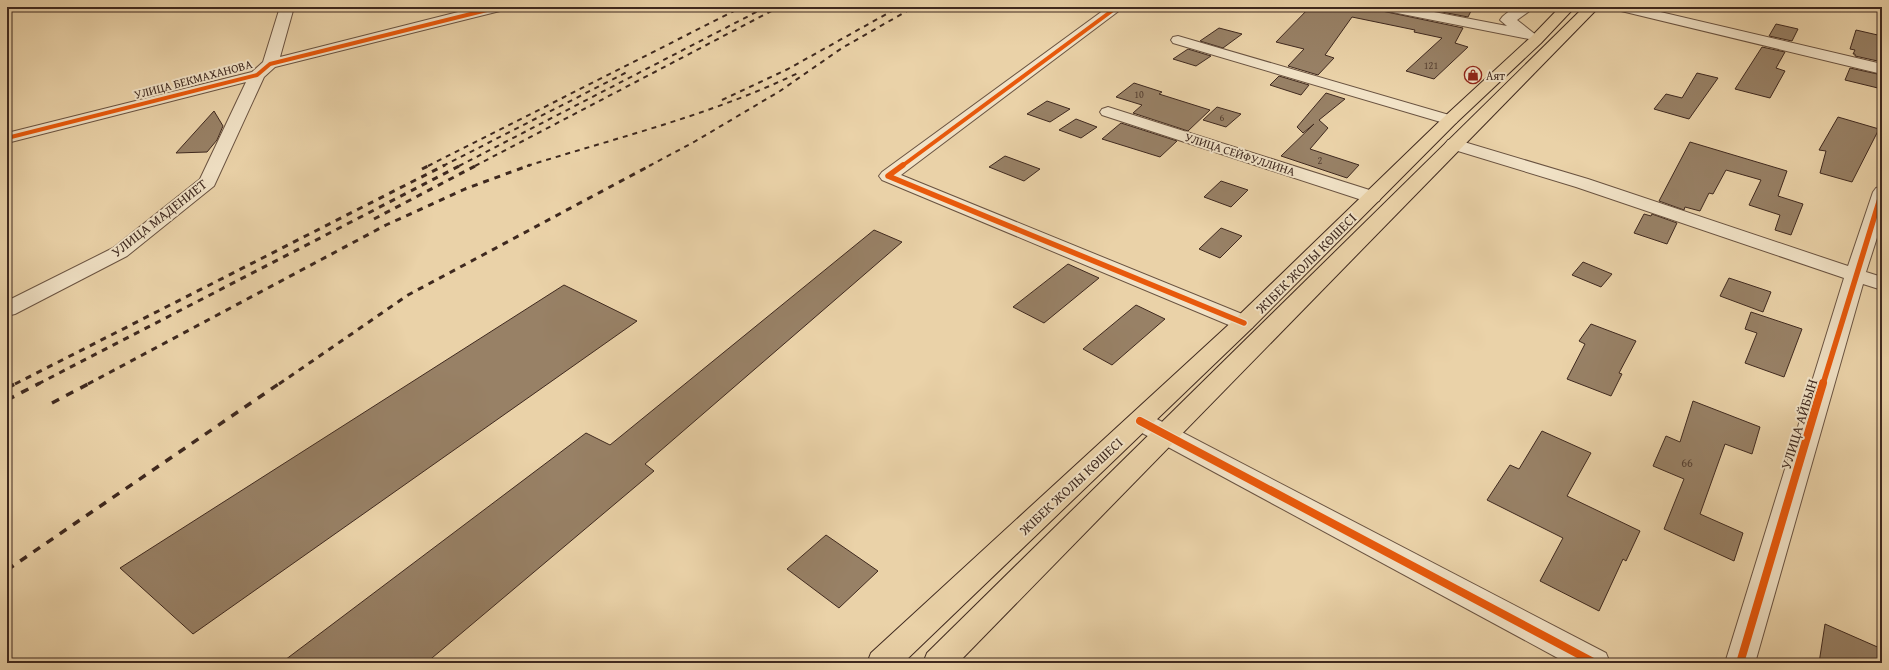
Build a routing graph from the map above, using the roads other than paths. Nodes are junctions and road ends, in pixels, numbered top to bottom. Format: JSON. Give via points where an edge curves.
{"nodes":[{"id":1,"x":287,"y":7,"type":"edge"},
{"id":2,"x":499,"y":7,"type":"edge"},
{"id":3,"x":1117,"y":7,"type":"edge"},
{"id":4,"x":1387,"y":7,"type":"edge"},
{"id":5,"x":1528,"y":7,"type":"edge"},
{"id":6,"x":1568,"y":7,"type":"edge"},
{"id":7,"x":1592,"y":7,"type":"edge"},
{"id":8,"x":1622,"y":7,"type":"edge"},
{"id":9,"x":472,"y":10,"type":"edge"},
{"id":10,"x":1532,"y":38,"type":"junction"},
{"id":11,"x":1178,"y":40,"type":"dead end"},
{"id":12,"x":1882,"y":69,"type":"edge"},
{"id":13,"x":263,"y":70,"type":"junction"},
{"id":14,"x":1108,"y":112,"type":"dead end"},
{"id":15,"x":1450,"y":120,"type":"junction"},
{"id":16,"x":7,"y":138,"type":"edge"},
{"id":17,"x":1454,"y":144,"type":"junction"},
{"id":18,"x":1882,"y":192,"type":"edge"},
{"id":19,"x":1372,"y":197,"type":"junction"},
{"id":20,"x":1855,"y":276,"type":"junction"},
{"id":21,"x":1882,"y":284,"type":"edge"},
{"id":22,"x":7,"y":309,"type":"edge"},
{"id":23,"x":1244,"y":323,"type":"junction"},
{"id":24,"x":1140,"y":421,"type":"junction"},
{"id":25,"x":1165,"y":434,"type":"junction"},
{"id":26,"x":882,"y":663,"type":"edge"},
{"id":27,"x":938,"y":663,"type":"edge"},
{"id":28,"x":1596,"y":663,"type":"edge"},
{"id":29,"x":1740,"y":663,"type":"edge"}],
"edges":[{"from":1,"to":13,"type":"street","name":"УЛИЦА МАДЕНИЕТ"},
{"from":2,"to":9,"type":"street","name":"УЛИЦА БЕКМАХАНОВА"},
{"from":3,"to":23,"type":"street","via":[[888,176]]},
{"from":4,"to":10,"type":"street"},
{"from":5,"to":10,"type":"street","via":[[1507,20]]},
{"from":6,"to":10,"type":"main road","name":"ЖІБЕК ЖОЛЫ КӨШЕСІ"},
{"from":7,"to":17,"type":"main road","name":"ЖІБЕК ЖОЛЫ КӨШЕСІ"},
{"from":8,"to":12,"type":"street"},
{"from":9,"to":13,"type":"street","name":"УЛИЦА БЕКМАХАНОВА"},
{"from":10,"to":15,"type":"main road","name":"ЖІБЕК ЖОЛЫ КӨШЕСІ"},
{"from":11,"to":15,"type":"street"},
{"from":13,"to":16,"type":"street","name":"УЛИЦА БЕКМАХАНОВА"},
{"from":13,"to":22,"type":"street","name":"УЛИЦА МАДЕНИЕТ","via":[[208,182],[120,252]]},
{"from":14,"to":19,"type":"street","name":"УЛИЦА СЕЙФУЛЛИНА"},
{"from":15,"to":19,"type":"main road","name":"ЖІБЕК ЖОЛЫ КӨШЕСІ"},
{"from":17,"to":20,"type":"street","via":[[1582,184]]},
{"from":17,"to":25,"type":"main road","name":"ЖІБЕК ЖОЛЫ КӨШЕСІ"},
{"from":18,"to":20,"type":"street","name":"УЛИЦА АЙБЫН"},
{"from":19,"to":23,"type":"main road","name":"ЖІБЕК ЖОЛЫ КӨШЕСІ"},
{"from":20,"to":21,"type":"street"},
{"from":20,"to":29,"type":"street","name":"УЛИЦА АЙБЫН"},
{"from":23,"to":24,"type":"main road","name":"ЖІБЕК ЖОЛЫ КӨШЕСІ"},
{"from":24,"to":25,"type":"street"},
{"from":24,"to":26,"type":"main road","name":"ЖІБЕК ЖОЛЫ КӨШЕСІ"},
{"from":25,"to":27,"type":"main road","name":"ЖІБЕК ЖОЛЫ КӨШЕСІ"},
{"from":25,"to":28,"type":"street"}]}
